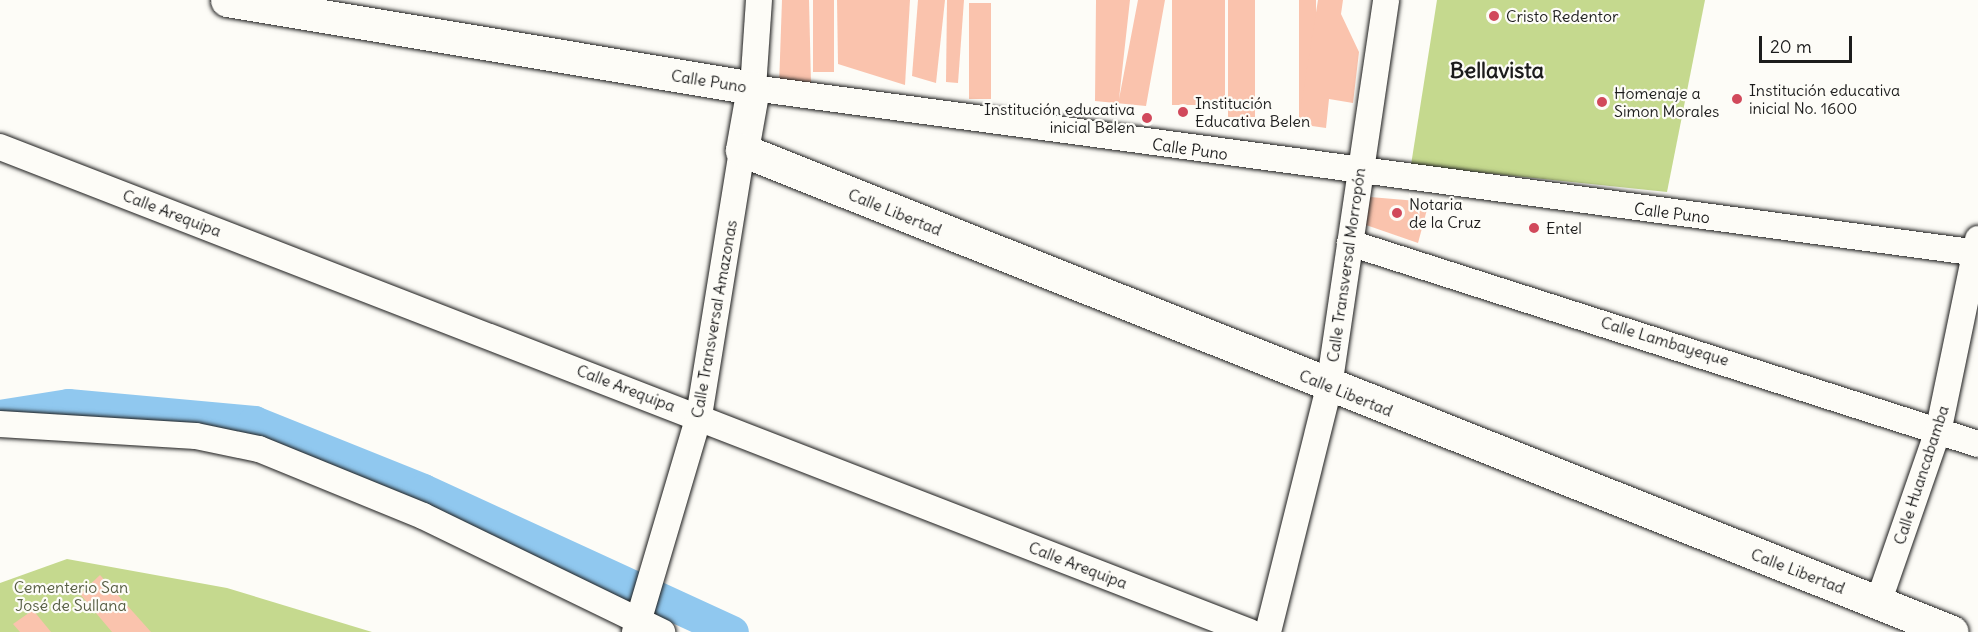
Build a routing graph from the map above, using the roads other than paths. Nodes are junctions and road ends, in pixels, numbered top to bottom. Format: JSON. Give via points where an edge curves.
{"nodes":[{"id":1,"x":228,"y":0,"type":"edge"},
{"id":2,"x":759,"y":0,"type":"edge"},
{"id":3,"x":1386,"y":0,"type":"edge"},
{"id":4,"x":753,"y":88,"type":"junction"},
{"id":5,"x":0,"y":147,"type":"edge"},
{"id":6,"x":742,"y":150,"type":"junction"},
{"id":7,"x":1359,"y":173,"type":"junction"},
{"id":8,"x":1350,"y":243,"type":"junction"},
{"id":9,"x":1977,"y":248,"type":"edge"},
{"id":10,"x":1329,"y":387,"type":"junction"},
{"id":11,"x":699,"y":416,"type":"junction"},
{"id":12,"x":4,"y":425,"type":"edge"},
{"id":13,"x":1939,"y":428,"type":"junction"},
{"id":14,"x":1978,"y":444,"type":"edge"},
{"id":15,"x":1878,"y":603,"type":"junction"},
{"id":16,"x":636,"y":626,"type":"edge"},
{"id":17,"x":662,"y":632,"type":"edge"},
{"id":18,"x":1250,"y":632,"type":"edge"},
{"id":19,"x":1268,"y":632,"type":"edge"},
{"id":20,"x":1952,"y":632,"type":"edge"}],
"edges":[{"from":1,"to":4,"type":"main road","name":"Calle Puno"},
{"from":2,"to":4,"type":"street","name":"Calle Transversal Amazonas"},
{"from":3,"to":7,"type":"street","name":"Calle Transversal Morropón"},
{"from":4,"to":6,"type":"main road","name":"Calle Transversal Amazonas"},
{"from":4,"to":7,"type":"street","name":"Calle Puno"},
{"from":5,"to":11,"type":"street","name":"Calle Arequipa"},
{"from":6,"to":10,"type":"main road","name":"Calle Libertad"},
{"from":6,"to":11,"type":"street","name":"Calle Transversal Amazonas"},
{"from":7,"to":8,"type":"street","name":"Calle Transversal Morropón"},
{"from":7,"to":9,"type":"street","name":"Calle Puno"},
{"from":8,"to":10,"type":"street","name":"Calle Transversal Morropón"},
{"from":8,"to":13,"type":"street","name":"Calle Lambayeque"},
{"from":9,"to":13,"type":"street","name":"Calle Huancabamba"},
{"from":10,"to":15,"type":"main road","name":"Calle Libertad"},
{"from":10,"to":19,"type":"street","name":"Calle Transversal Morropón"},
{"from":11,"to":16,"type":"street","name":"Calle Transversal Amazonas"},
{"from":11,"to":18,"type":"street","name":"Calle Arequipa"},
{"from":12,"to":16,"type":"street","via":[[196,436],[259,449],[423,516]]},
{"from":13,"to":14,"type":"street","name":"Calle Lambayeque"},
{"from":13,"to":15,"type":"street","name":"Calle Huancabamba"},
{"from":15,"to":20,"type":"main road","name":"Calle Libertad"},
{"from":16,"to":17,"type":"street"}]}
